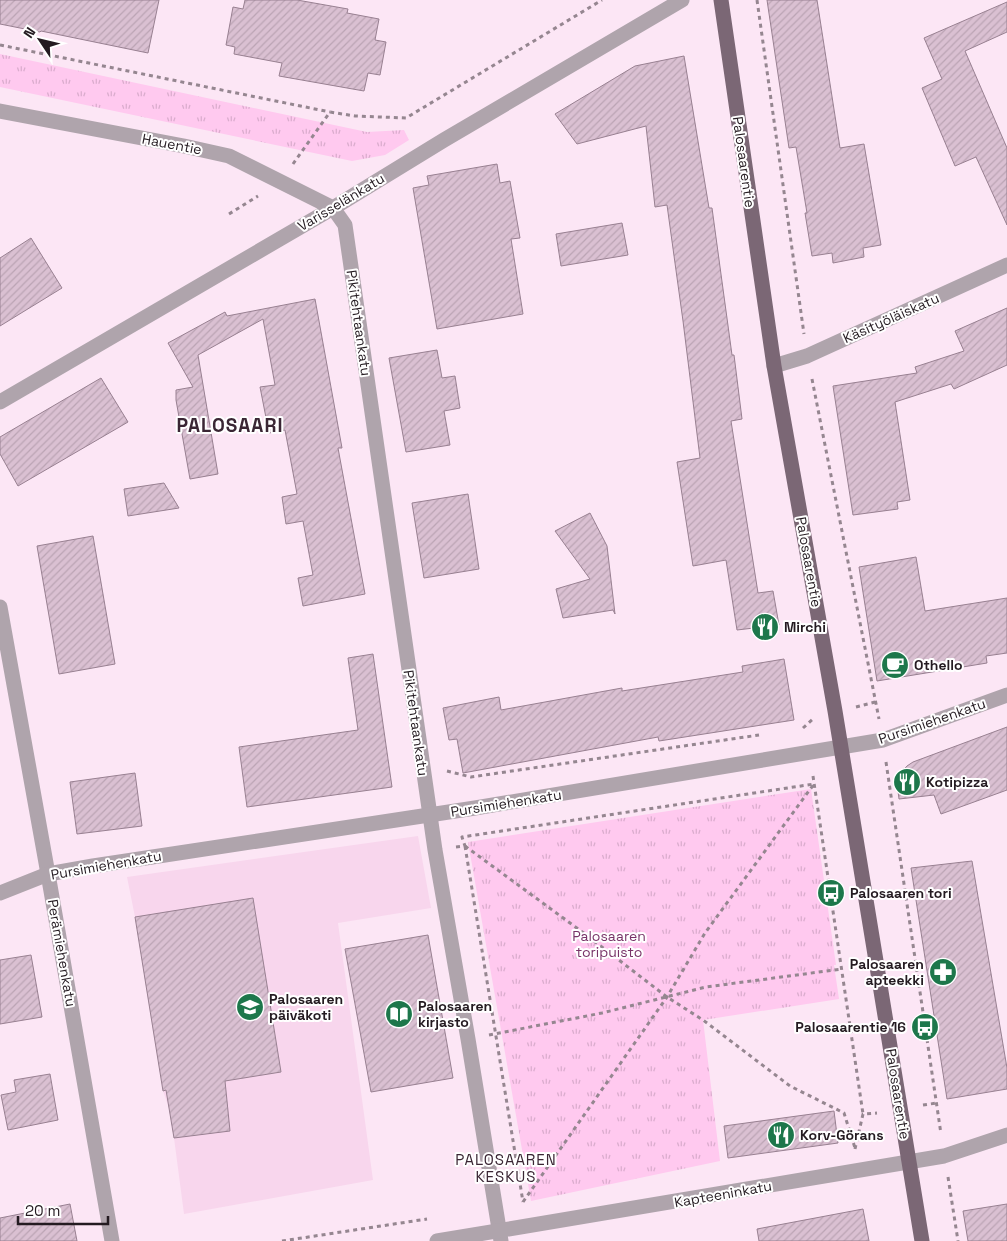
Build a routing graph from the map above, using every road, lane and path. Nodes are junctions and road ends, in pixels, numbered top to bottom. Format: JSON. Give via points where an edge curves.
{"nodes":[{"id":1,"x":602,"y":0,"type":"edge"},
{"id":2,"x":682,"y":0,"type":"edge"},
{"id":3,"x":720,"y":0,"type":"edge"},
{"id":4,"x":757,"y":0,"type":"edge"},
{"id":5,"x":0,"y":45,"type":"edge"},
{"id":6,"x":0,"y":111,"type":"edge"},
{"id":7,"x":330,"y":112,"type":"junction"},
{"id":8,"x":281,"y":182,"type":"junction"},
{"id":9,"x":333,"y":208,"type":"junction"},
{"id":10,"x":229,"y":214,"type":"dead end"},
{"id":11,"x":1007,"y":265,"type":"edge"},
{"id":12,"x":807,"y":356,"type":"junction"},
{"id":13,"x":774,"y":366,"type":"junction"},
{"id":14,"x":0,"y":402,"type":"edge"},
{"id":15,"x":0,"y":607,"type":"edge"},
{"id":16,"x":1007,"y":695,"type":"edge"},
{"id":17,"x":875,"y":702,"type":"junction"},
{"id":18,"x":835,"y":711,"type":"junction"},
{"id":19,"x":803,"y":728,"type":"dead end"},
{"id":20,"x":764,"y":734,"type":"dead end"},
{"id":21,"x":883,"y":740,"type":"junction"},
{"id":22,"x":841,"y":747,"type":"junction"},
{"id":23,"x":808,"y":753,"type":"junction"},
{"id":24,"x":424,"y":774,"type":"junction"},
{"id":25,"x":814,"y":784,"type":"junction"},
{"id":26,"x":430,"y":815,"type":"junction"},
{"id":27,"x":465,"y":846,"type":"junction"},
{"id":28,"x":434,"y":850,"type":"junction"},
{"id":29,"x":48,"y":874,"type":"junction"},
{"id":30,"x":0,"y":893,"type":"edge"},
{"id":31,"x":842,"y":969,"type":"junction"},
{"id":32,"x":666,"y":997,"type":"junction"},
{"id":33,"x":496,"y":1033,"type":"junction"},
{"id":34,"x":468,"y":1039,"type":"junction"},
{"id":35,"x":937,"y":1103,"type":"junction"},
{"id":36,"x":900,"y":1109,"type":"junction"},
{"id":37,"x":864,"y":1114,"type":"junction"},
{"id":38,"x":1007,"y":1135,"type":"edge"},
{"id":39,"x":944,"y":1156,"type":"junction"},
{"id":40,"x":909,"y":1162,"type":"junction"},
{"id":41,"x":531,"y":1201,"type":"dead end"},
{"id":42,"x":523,"y":1202,"type":"junction"},
{"id":43,"x":433,"y":1218,"type":"dead end"},
{"id":44,"x":500,"y":1236,"type":"edge"},
{"id":45,"x":112,"y":1241,"type":"edge"},
{"id":46,"x":282,"y":1241,"type":"edge"},
{"id":47,"x":437,"y":1241,"type":"edge"},
{"id":48,"x":922,"y":1241,"type":"edge"},
{"id":49,"x":958,"y":1241,"type":"edge"}],
"edges":[{"from":1,"to":7,"type":"path","via":[[406,118]]},
{"from":2,"to":9,"type":"street","name":"Varisselänkatu"},
{"from":3,"to":13,"type":"main road","name":"Palosaarentie"},
{"from":4,"to":12,"type":"path"},
{"from":5,"to":7,"type":"path"},
{"from":6,"to":8,"type":"street","name":"Hauentie","via":[[229,156]]},
{"from":7,"to":8,"type":"path"},
{"from":8,"to":9,"type":"street","name":"Hauentie"},
{"from":8,"to":10,"type":"path"},
{"from":9,"to":14,"type":"street","name":"Varisselänkatu"},
{"from":9,"to":24,"type":"street","name":"Pikitehtaankatu","via":[[345,225]]},
{"from":11,"to":12,"type":"street","name":"Käsityöläiskatu"},
{"from":12,"to":13,"type":"street","name":"Käsityöläiskatu"},
{"from":12,"to":17,"type":"path"},
{"from":13,"to":18,"type":"main road","name":"Palosaarentie"},
{"from":15,"to":29,"type":"street","name":"Perämiehenkatu"},
{"from":16,"to":21,"type":"street","name":"Pursimiehenkatu"},
{"from":17,"to":18,"type":"path"},
{"from":17,"to":21,"type":"path"},
{"from":18,"to":19,"type":"path","via":[[816,716]]},
{"from":18,"to":22,"type":"main road","name":"Palosaarentie"},
{"from":20,"to":24,"type":"path","via":[[471,777],[448,771]]},
{"from":21,"to":22,"type":"street","name":"Pursimiehenkatu"},
{"from":21,"to":35,"type":"path"},
{"from":22,"to":23,"type":"street","name":"Pursimiehenkatu"},
{"from":22,"to":36,"type":"main road","name":"Palosaarentie"},
{"from":23,"to":25,"type":"path"},
{"from":23,"to":26,"type":"street","name":"Pursimiehenkatu"},
{"from":24,"to":26,"type":"street","name":"Pikitehtaankatu"},
{"from":25,"to":27,"type":"path","via":[[462,837]]},
{"from":25,"to":31,"type":"path"},
{"from":25,"to":32,"type":"path","via":[[705,933]]},
{"from":26,"to":28,"type":"street","name":"Pikitehtaankatu"},
{"from":26,"to":29,"type":"street","name":"Pursimiehenkatu"},
{"from":27,"to":28,"type":"path"},
{"from":27,"to":32,"type":"path"},
{"from":27,"to":33,"type":"path"},
{"from":28,"to":34,"type":"street","name":"Pikitehtaankatu"},
{"from":29,"to":30,"type":"street","name":"Pursimiehenkatu"},
{"from":29,"to":45,"type":"street","name":"Perämiehenkatu"},
{"from":31,"to":32,"type":"path","via":[[706,987]]},
{"from":31,"to":37,"type":"path"},
{"from":32,"to":33,"type":"path"},
{"from":32,"to":37,"type":"path","via":[[703,1020],[790,1086],[844,1113],[855,1148]]},
{"from":32,"to":42,"type":"path"},
{"from":33,"to":34,"type":"path"},
{"from":33,"to":42,"type":"path"},
{"from":34,"to":44,"type":"street","name":"Pikitehtaankatu"},
{"from":35,"to":36,"type":"path"},
{"from":35,"to":39,"type":"path"},
{"from":36,"to":37,"type":"path"},
{"from":36,"to":40,"type":"main road","name":"Palosaarentie"},
{"from":38,"to":39,"type":"street","name":"Kapteeninkatu"},
{"from":39,"to":40,"type":"street","name":"Kapteeninkatu"},
{"from":39,"to":49,"type":"path"},
{"from":40,"to":44,"type":"street","name":"Kapteeninkatu"},
{"from":40,"to":48,"type":"main road","name":"Palosaarentie"},
{"from":41,"to":42,"type":"path"},
{"from":43,"to":46,"type":"path"},
{"from":44,"to":47,"type":"street","name":"Kapteeninkatu"}]}
